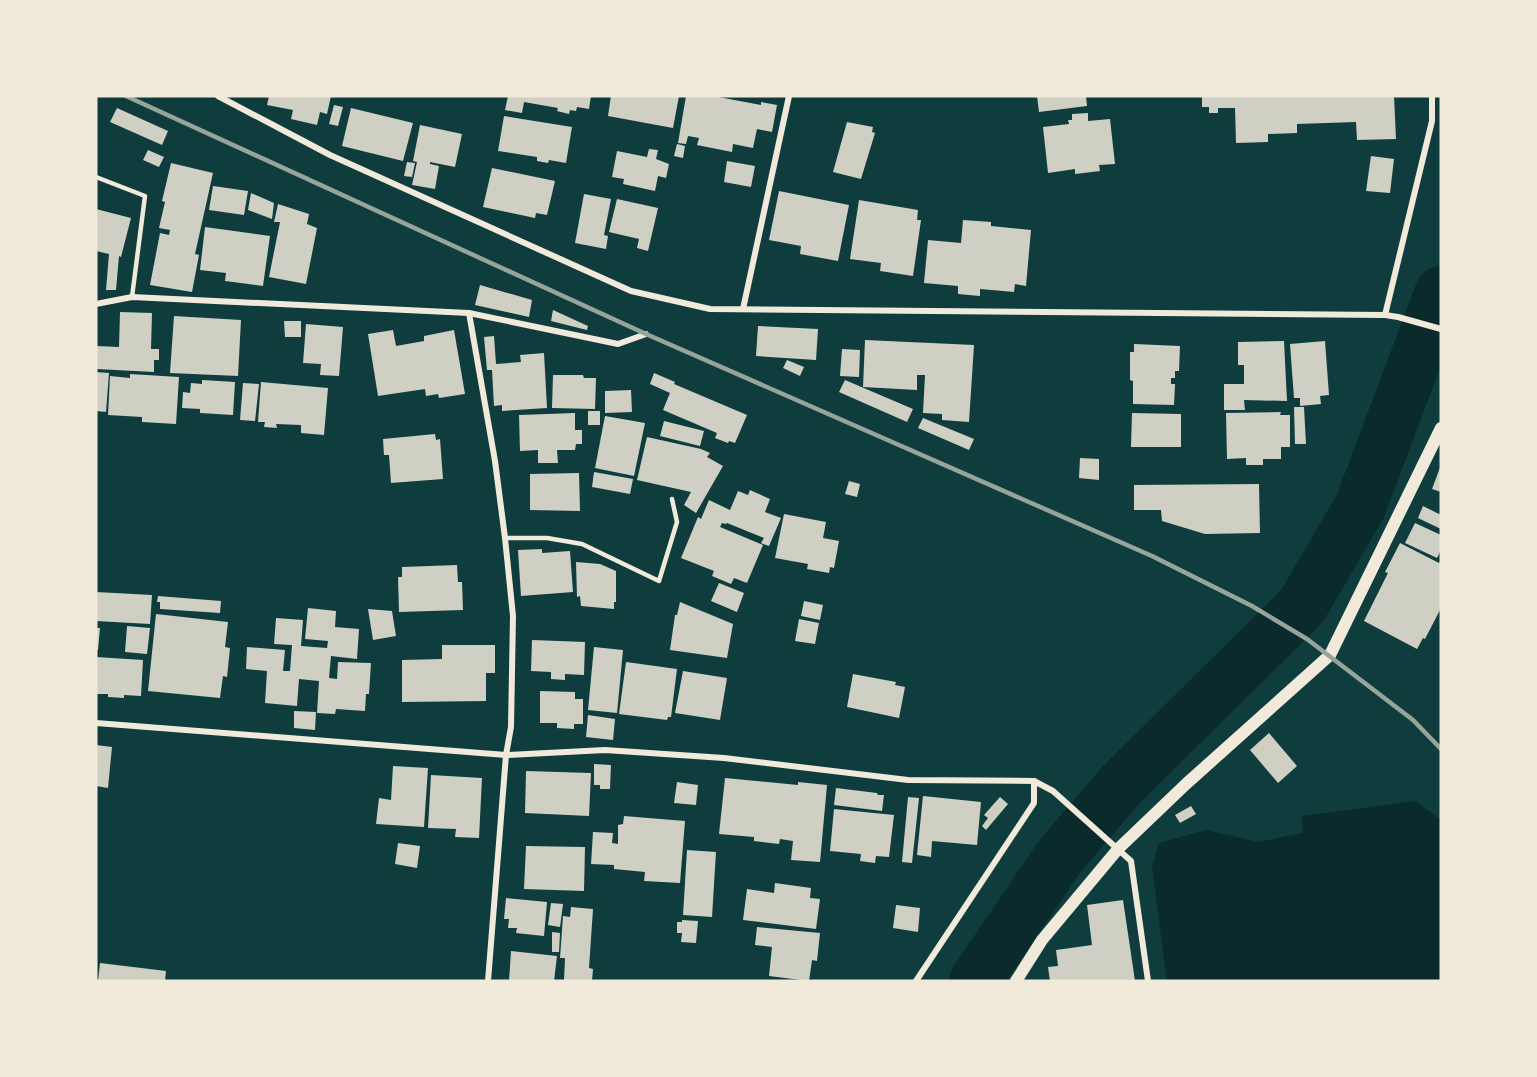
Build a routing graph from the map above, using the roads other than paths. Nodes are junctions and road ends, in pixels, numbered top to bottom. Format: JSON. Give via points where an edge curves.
{"nodes":[{"id":1,"x":218,"y":96,"type":"edge"},
{"id":2,"x":789,"y":96,"type":"edge"},
{"id":3,"x":1432,"y":96,"type":"edge"},
{"id":4,"x":96,"y":177,"type":"edge"},
{"id":5,"x":132,"y":297,"type":"junction"},
{"id":6,"x":96,"y":304,"type":"edge"},
{"id":7,"x":742,"y":309,"type":"junction"},
{"id":8,"x":470,"y":314,"type":"junction"},
{"id":9,"x":1385,"y":315,"type":"junction"},
{"id":10,"x":1441,"y":329,"type":"edge"},
{"id":11,"x":646,"y":334,"type":"dead end"},
{"id":12,"x":1441,"y":428,"type":"edge"},
{"id":13,"x":672,"y":499,"type":"dead end"},
{"id":14,"x":505,"y":538,"type":"junction"},
{"id":15,"x":96,"y":723,"type":"edge"},
{"id":16,"x":507,"y":755,"type":"junction"},
{"id":17,"x":1034,"y":781,"type":"junction"},
{"id":18,"x":1115,"y":846,"type":"junction"},
{"id":19,"x":488,"y":981,"type":"edge"},
{"id":20,"x":916,"y":981,"type":"edge"},
{"id":21,"x":1016,"y":981,"type":"edge"},
{"id":22,"x":1148,"y":981,"type":"edge"}],
"edges":[{"from":1,"to":7,"type":"street","via":[[330,155],[631,291],[710,309]]},
{"from":2,"to":7,"type":"street"},
{"from":3,"to":9,"type":"street","via":[[1432,121]]},
{"from":4,"to":5,"type":"lane","via":[[145,196]]},
{"from":5,"to":6,"type":"street"},
{"from":5,"to":8,"type":"street"},
{"from":7,"to":9,"type":"street"},
{"from":8,"to":11,"type":"street","via":[[618,344]]},
{"from":8,"to":14,"type":"street"},
{"from":9,"to":10,"type":"street"},
{"from":12,"to":18,"type":"main road","via":[[1330,655]]},
{"from":13,"to":14,"type":"lane","via":[[677,522],[659,581],[582,544],[547,538]]},
{"from":14,"to":16,"type":"street","via":[[513,615]]},
{"from":15,"to":16,"type":"street"},
{"from":16,"to":17,"type":"street","via":[[605,750],[724,758],[908,780]]},
{"from":16,"to":19,"type":"street"},
{"from":17,"to":18,"type":"street","via":[[1053,791]]},
{"from":17,"to":20,"type":"street","via":[[1034,802]]},
{"from":18,"to":21,"type":"main road","via":[[1042,940]]},
{"from":18,"to":22,"type":"street","via":[[1131,861]]}]}
